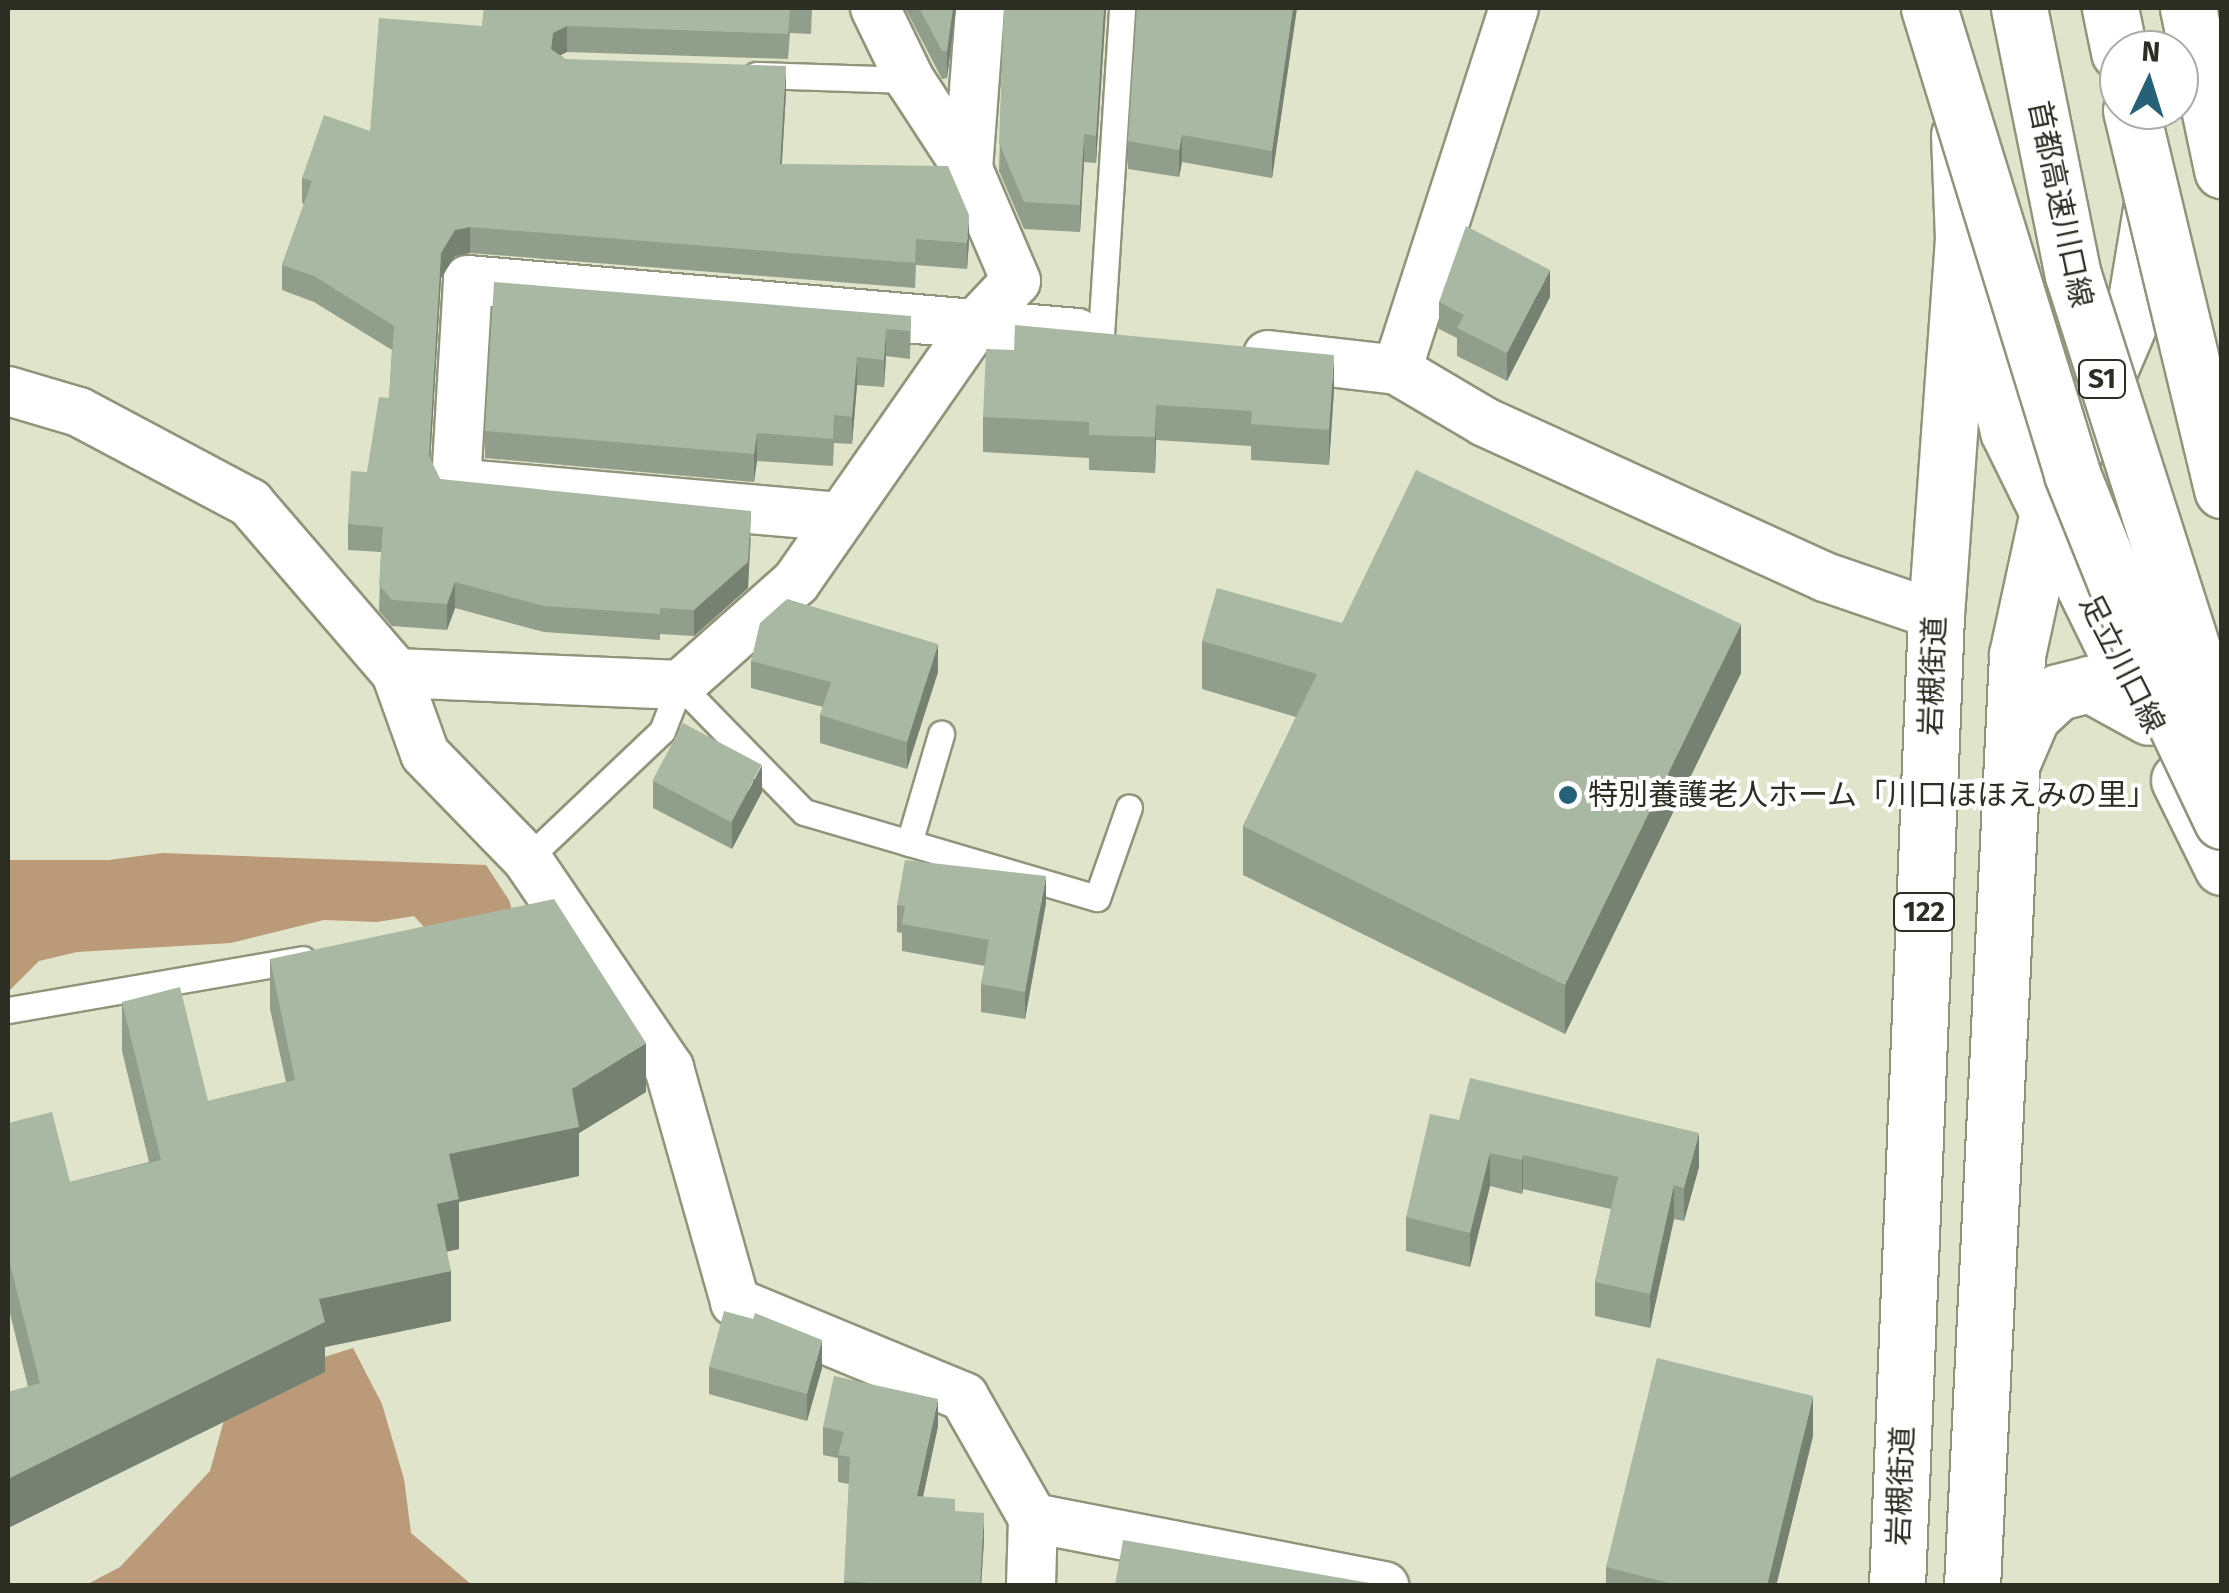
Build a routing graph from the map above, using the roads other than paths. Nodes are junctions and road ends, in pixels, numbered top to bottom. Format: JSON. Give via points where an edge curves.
{"nodes":[{"id":1,"x":876,"y":8,"type":"edge"},
{"id":2,"x":980,"y":8,"type":"edge"},
{"id":3,"x":1122,"y":8,"type":"edge"},
{"id":4,"x":1514,"y":8,"type":"edge"},
{"id":5,"x":1929,"y":8,"type":"edge"},
{"id":6,"x":1955,"y":8,"type":"edge"},
{"id":7,"x":2019,"y":8,"type":"edge"},
{"id":8,"x":2177,"y":8,"type":"edge"},
{"id":9,"x":2188,"y":8,"type":"edge"},
{"id":10,"x":738,"y":74,"type":"edge"},
{"id":11,"x":910,"y":80,"type":"junction"},
{"id":12,"x":2135,"y":130,"type":"edge"},
{"id":13,"x":2155,"y":130,"type":"edge"},
{"id":14,"x":2222,"y":144,"type":"edge"},
{"id":15,"x":968,"y":169,"type":"junction"},
{"id":16,"x":2222,"y":170,"type":"edge"},
{"id":17,"x":1962,"y":240,"type":"junction"},
{"id":18,"x":978,"y":321,"type":"junction"},
{"id":19,"x":1121,"y":338,"type":"joint"},
{"id":20,"x":1220,"y":349,"type":"edge"},
{"id":21,"x":1397,"y":370,"type":"junction"},
{"id":22,"x":8,"y":391,"type":"edge"},
{"id":23,"x":2222,"y":490,"type":"edge"},
{"id":24,"x":2047,"y":516,"type":"junction"},
{"id":25,"x":841,"y":518,"type":"junction"},
{"id":26,"x":1936,"y":615,"type":"junction"},
{"id":27,"x":396,"y":672,"type":"junction"},
{"id":28,"x":680,"y":685,"type":"junction"},
{"id":29,"x":2149,"y":717,"type":"junction"},
{"id":30,"x":941,"y":734,"type":"dead end"},
{"id":31,"x":2222,"y":741,"type":"edge"},
{"id":32,"x":2006,"y":777,"type":"junction"},
{"id":33,"x":1129,"y":806,"type":"dead end"},
{"id":34,"x":2222,"y":820,"type":"edge"},
{"id":35,"x":909,"y":843,"type":"junction"},
{"id":36,"x":526,"y":860,"type":"junction"},
{"id":37,"x":2222,"y":867,"type":"edge"},
{"id":38,"x":332,"y":954,"type":"edge"},
{"id":39,"x":8,"y":1010,"type":"edge"},
{"id":40,"x":1033,"y":1518,"type":"junction"},
{"id":41,"x":1031,"y":1586,"type":"edge"},
{"id":42,"x":1384,"y":1586,"type":"edge"},
{"id":43,"x":1898,"y":1586,"type":"edge"},
{"id":44,"x":1972,"y":1586,"type":"edge"}],
"edges":[{"from":1,"to":11,"type":"street"},
{"from":2,"to":15,"type":"street"},
{"from":3,"to":19,"type":"lane"},
{"from":4,"to":21,"type":"street"},
{"from":5,"to":34,"type":"main road","bridge":true,"via":[[2072,474],[2154,678]]},
{"from":6,"to":17,"type":"main road","name":"岩槻街道","number":"122"},
{"from":7,"to":31,"type":"main road","name":"首都高速川口線","number":"S1","bridge":true,"via":[[2072,276]]},
{"from":8,"to":14,"type":"main road"},
{"from":9,"to":16,"type":"main road","bridge":true},
{"from":10,"to":11,"type":"lane"},
{"from":11,"to":15,"type":"street"},
{"from":12,"to":23,"type":"main road","bridge":true},
{"from":13,"to":24,"type":"main road","number":"122","via":[[2148,258],[2134,312]]},
{"from":15,"to":18,"type":"street","via":[[1016,282]]},
{"from":17,"to":24,"type":"main road","name":"足立川口線","via":[[1985,358],[2008,431]]},
{"from":17,"to":26,"type":"main road","name":"岩槻街道","number":"122"},
{"from":18,"to":19,"type":"street"},
{"from":18,"to":25,"type":"street"},
{"from":18,"to":25,"type":"street","via":[[468,280],[456,483]]},
{"from":20,"to":21,"type":"street"},
{"from":21,"to":26,"type":"street","via":[[1485,422],[1807,569]]},
{"from":22,"to":27,"type":"street","via":[[79,412],[250,504]]},
{"from":24,"to":29,"type":"main road","name":"足立川口線"},
{"from":24,"to":32,"type":"main road","number":"122","via":[[2027,588]]},
{"from":25,"to":28,"type":"street","via":[[796,582]]},
{"from":26,"to":43,"type":"main road","name":"岩槻街道","number":"122"},
{"from":27,"to":28,"type":"street"},
{"from":27,"to":36,"type":"street","via":[[424,754]]},
{"from":28,"to":35,"type":"lane","via":[[804,812]]},
{"from":28,"to":36,"type":"lane","via":[[662,730]]},
{"from":29,"to":32,"type":"main road","via":[[2089,684],[2058,692],[2032,716]]},
{"from":29,"to":37,"type":"main road","name":"足立川口線"},
{"from":30,"to":35,"type":"lane"},
{"from":32,"to":44,"type":"main road","number":"122"},
{"from":33,"to":35,"type":"lane","via":[[1096,898]]},
{"from":36,"to":40,"type":"street","via":[[552,916],[669,1068],[735,1302],[964,1397]]},
{"from":38,"to":39,"type":"lane"},
{"from":40,"to":41,"type":"street"},
{"from":40,"to":42,"type":"street"}]}
